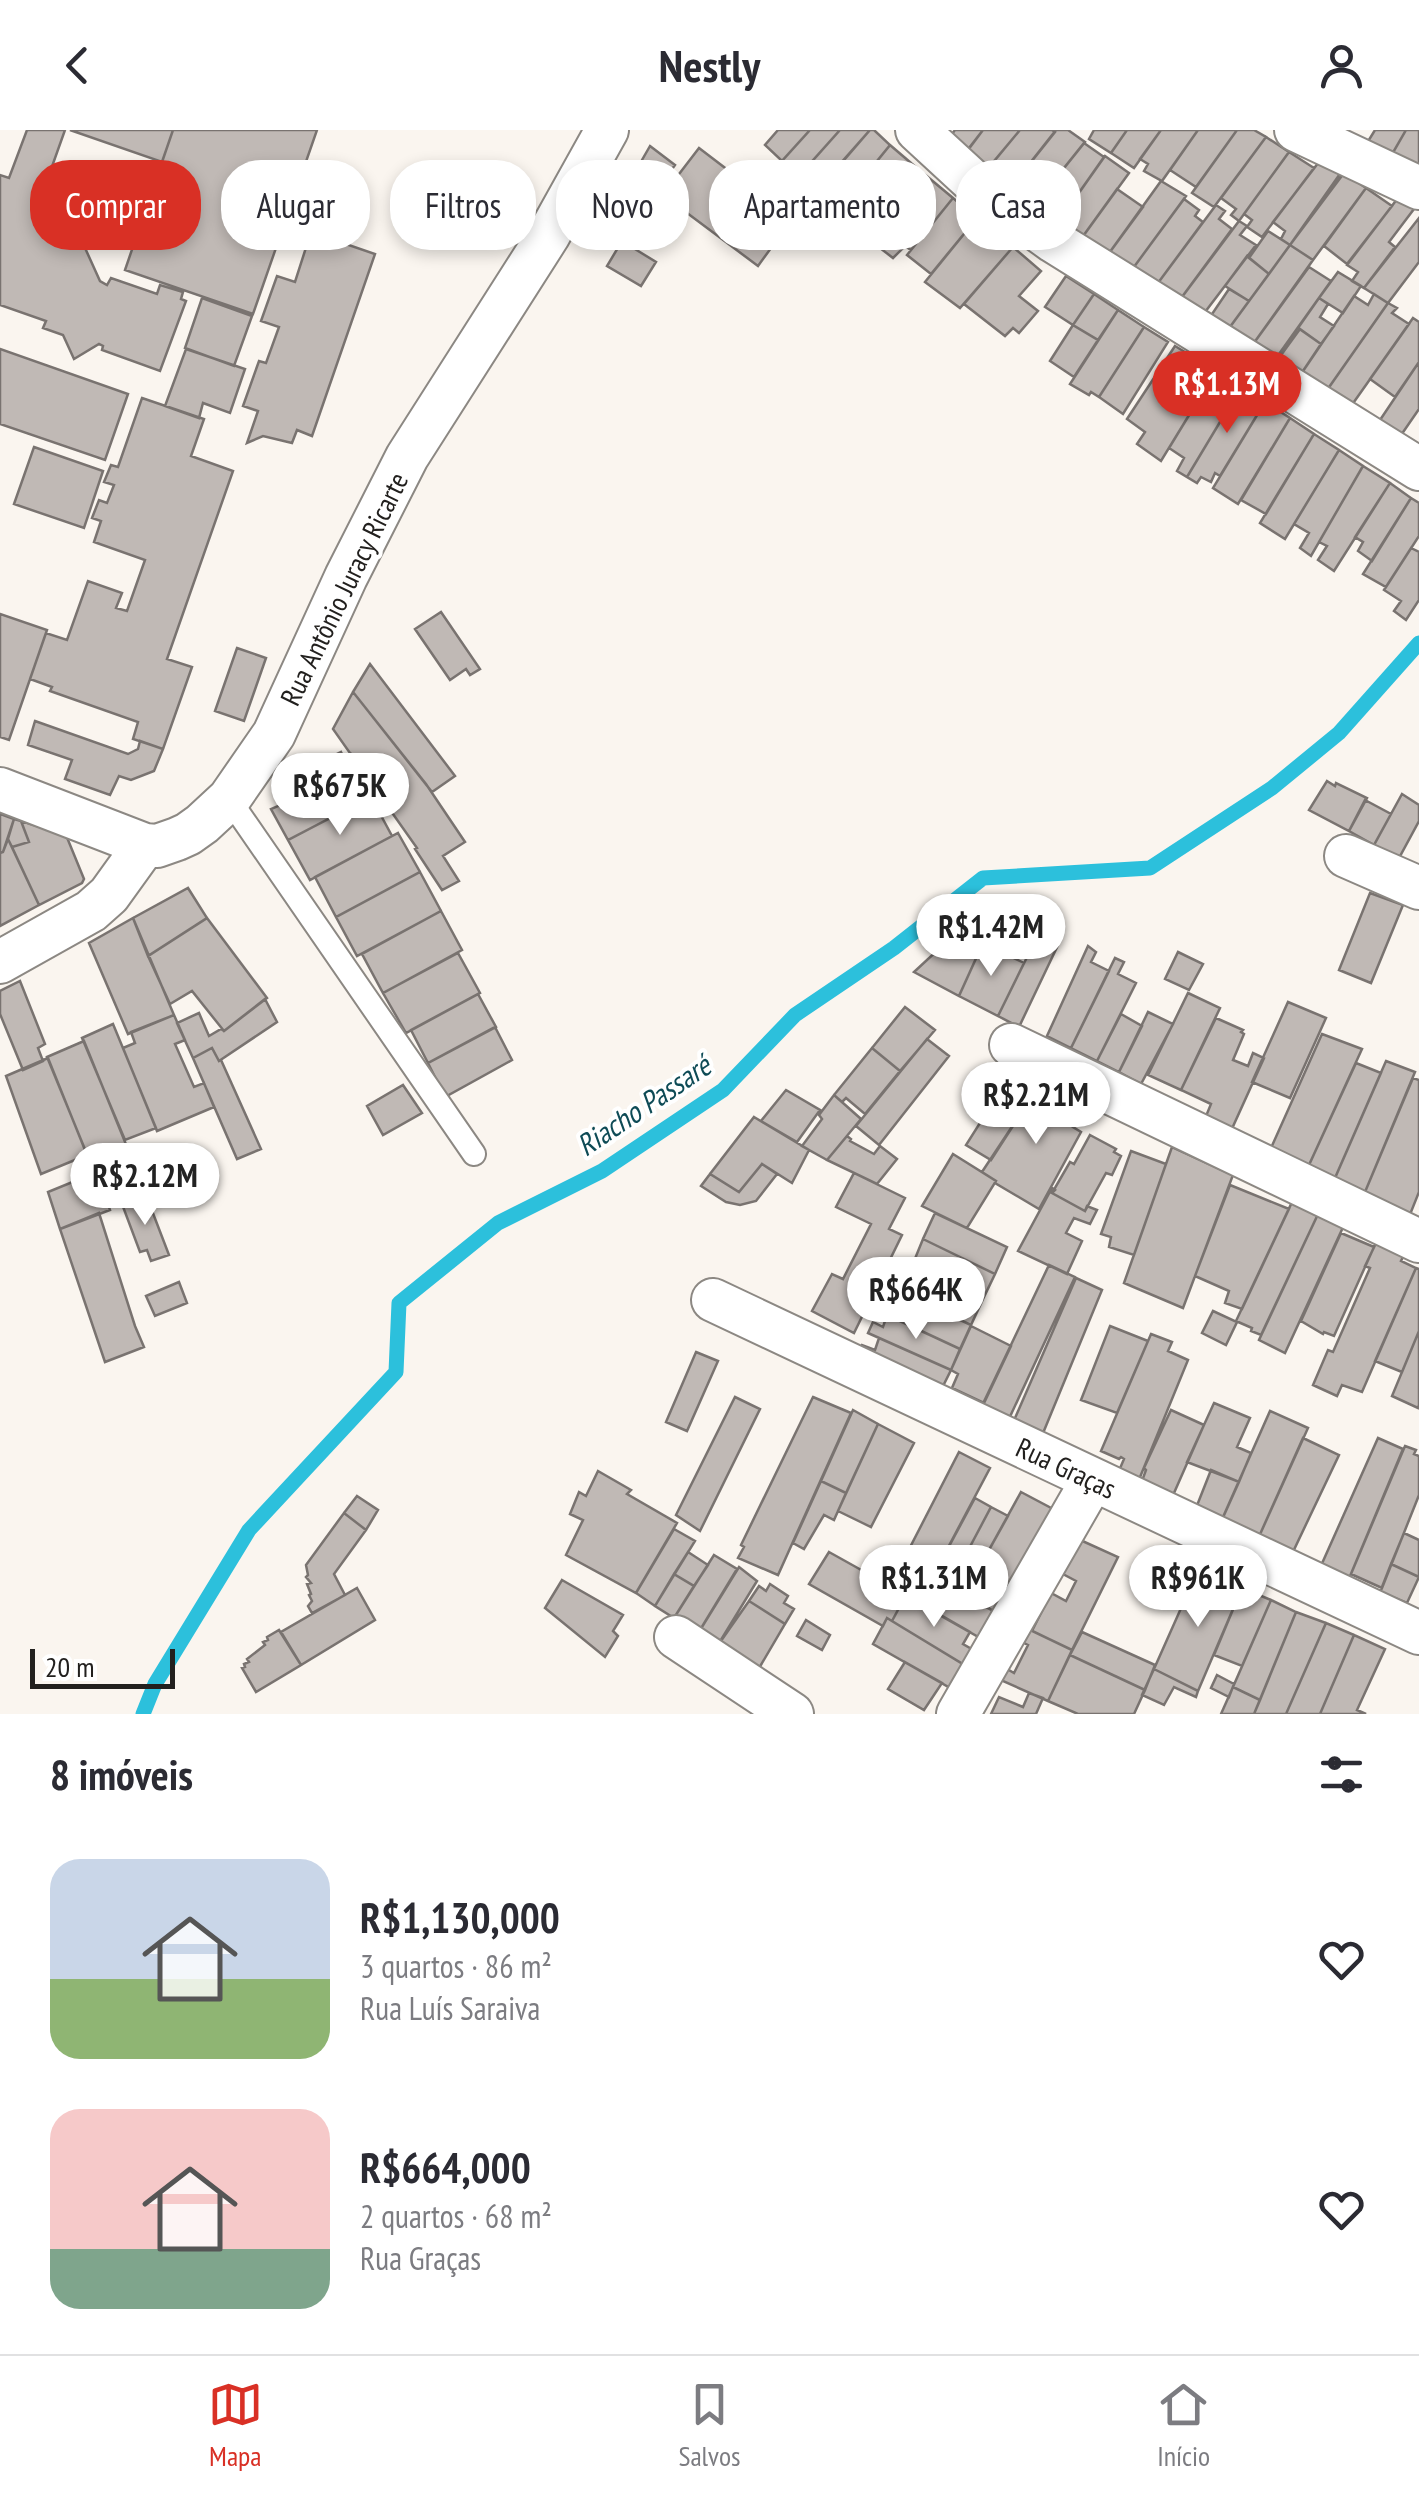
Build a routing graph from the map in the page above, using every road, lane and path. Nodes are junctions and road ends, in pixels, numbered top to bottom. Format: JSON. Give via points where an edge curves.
{"nodes":[{"id":1,"x":606,"y":130,"type":"edge"},
{"id":2,"x":917,"y":130,"type":"edge"},
{"id":3,"x":1296,"y":130,"type":"edge"},
{"id":4,"x":1419,"y":188,"type":"edge"},
{"id":5,"x":1419,"y":469,"type":"edge"},
{"id":6,"x":0,"y":789,"type":"edge"},
{"id":7,"x":229,"y":799,"type":"junction"},
{"id":8,"x":145,"y":845,"type":"junction"},
{"id":9,"x":1346,"y":856,"type":"dead end"},
{"id":10,"x":1419,"y":888,"type":"edge"},
{"id":11,"x":0,"y":962,"type":"edge"},
{"id":12,"x":1011,"y":1045,"type":"dead end"},
{"id":13,"x":474,"y":1154,"type":"dead end"},
{"id":14,"x":1419,"y":1242,"type":"edge"},
{"id":15,"x":714,"y":1300,"type":"dead end"},
{"id":16,"x":1092,"y":1481,"type":"junction"},
{"id":17,"x":1419,"y":1633,"type":"edge"},
{"id":18,"x":676,"y":1636,"type":"dead end"},
{"id":19,"x":792,"y":1714,"type":"edge"},
{"id":20,"x":958,"y":1714,"type":"edge"}],
"edges":[{"from":1,"to":7,"type":"street","name":"Rua Antônio Juracy Ricarte","via":[[548,236],[407,457],[274,734]]},
{"from":2,"to":5,"type":"street","via":[[980,189],[1054,241]]},
{"from":3,"to":4,"type":"street"},
{"from":6,"to":8,"type":"street"},
{"from":7,"to":8,"type":"street","name":"Rua Antônio Juracy Ricarte","via":[[188,834]]},
{"from":7,"to":13,"type":"lane"},
{"from":8,"to":11,"type":"street","via":[[109,895]]},
{"from":9,"to":10,"type":"street"},
{"from":12,"to":14,"type":"street"},
{"from":15,"to":16,"type":"street","name":"Rua Graças"},
{"from":16,"to":17,"type":"street","name":"Rua Graças"},
{"from":16,"to":20,"type":"street"},
{"from":18,"to":19,"type":"street"}]}
